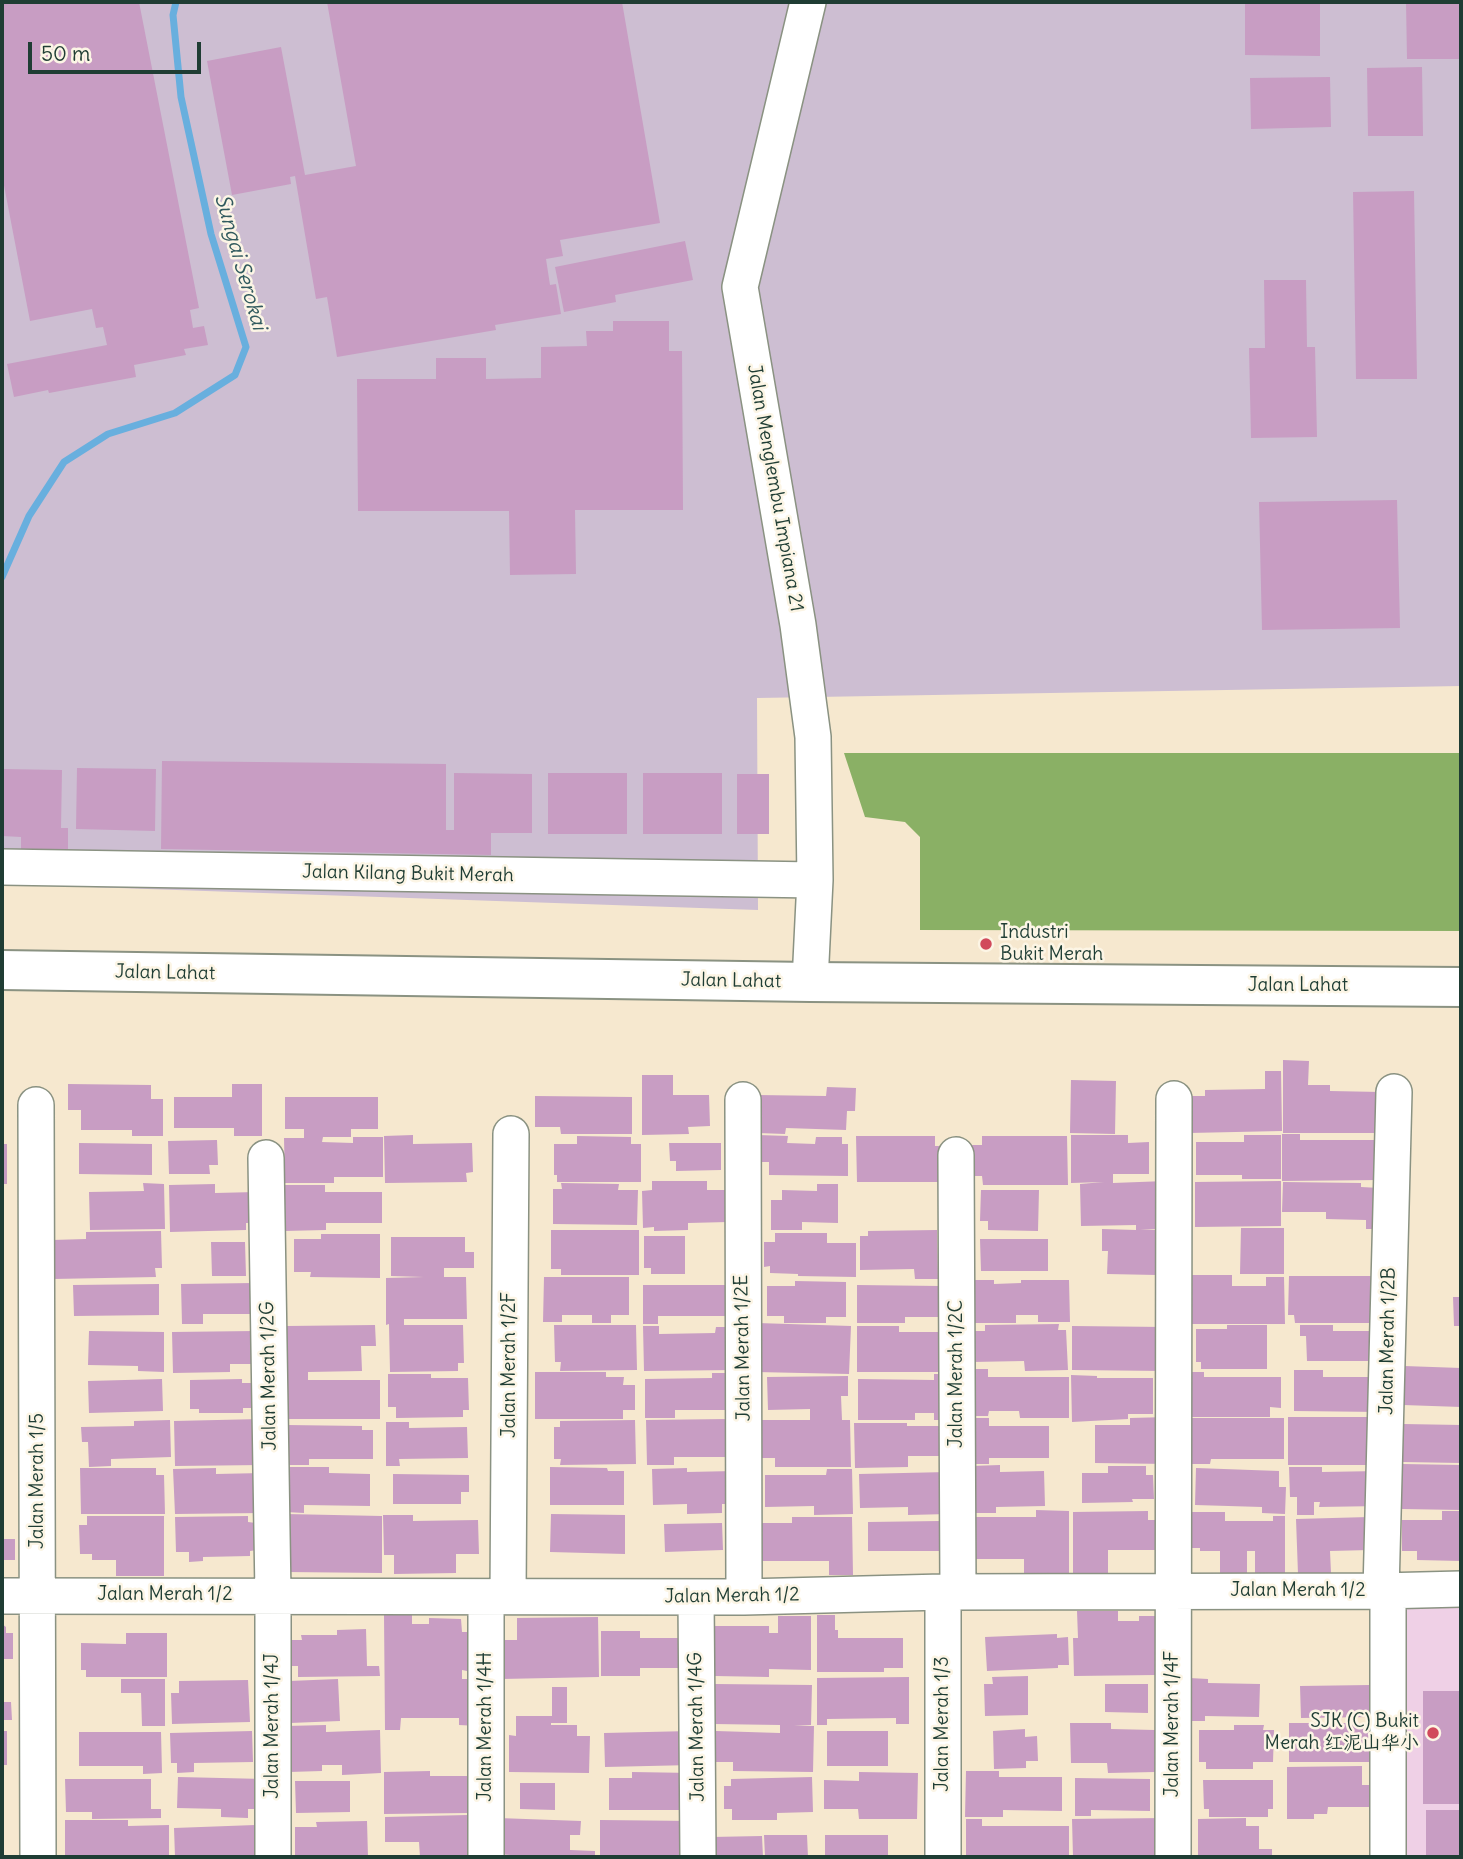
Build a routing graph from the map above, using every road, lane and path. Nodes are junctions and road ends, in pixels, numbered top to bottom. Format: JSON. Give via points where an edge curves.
{"nodes":[{"id":1,"x":808,"y":2,"type":"edge"},
{"id":2,"x":2,"y":867,"type":"edge"},
{"id":3,"x":815,"y":880,"type":"junction"},
{"id":4,"x":2,"y":970,"type":"edge"},
{"id":5,"x":810,"y":982,"type":"junction"},
{"id":6,"x":1461,"y":987,"type":"edge"},
{"id":7,"x":1394,"y":1091,"type":"dead end"},
{"id":8,"x":1174,"y":1098,"type":"dead end"},
{"id":9,"x":743,"y":1100,"type":"dead end"},
{"id":10,"x":36,"y":1105,"type":"dead end"},
{"id":11,"x":511,"y":1134,"type":"dead end"},
{"id":12,"x":956,"y":1155,"type":"dead end"},
{"id":13,"x":266,"y":1158,"type":"dead end"},
{"id":14,"x":1461,"y":1588,"type":"edge"},
{"id":15,"x":1172,"y":1591,"type":"junction"},
{"id":16,"x":1385,"y":1591,"type":"junction"},
{"id":17,"x":950,"y":1592,"type":"junction"},
{"id":18,"x":273,"y":1595,"type":"junction"},
{"id":19,"x":2,"y":1596,"type":"edge"},
{"id":20,"x":39,"y":1596,"type":"junction"},
{"id":21,"x":497,"y":1597,"type":"junction"},
{"id":22,"x":696,"y":1597,"type":"junction"},
{"id":23,"x":744,"y":1597,"type":"junction"},
{"id":24,"x":38,"y":1857,"type":"edge"},
{"id":25,"x":273,"y":1857,"type":"edge"},
{"id":26,"x":486,"y":1857,"type":"edge"},
{"id":27,"x":698,"y":1857,"type":"edge"},
{"id":28,"x":943,"y":1857,"type":"edge"},
{"id":29,"x":1173,"y":1857,"type":"edge"},
{"id":30,"x":1388,"y":1857,"type":"edge"}],
"edges":[{"from":1,"to":3,"type":"street","name":"Jalan Menglembu Impiana 21","via":[[740,287],[813,737]]},
{"from":2,"to":3,"type":"street","name":"Jalan Kilang Bukit Merah"},
{"from":3,"to":5,"type":"street","name":"Jalan Menglembu Impiana 21"},
{"from":4,"to":5,"type":"main road","name":"Jalan Lahat"},
{"from":5,"to":6,"type":"main road","name":"Jalan Lahat"},
{"from":7,"to":16,"type":"street","name":"Jalan Merah 1/2B"},
{"from":8,"to":15,"type":"street"},
{"from":9,"to":23,"type":"street","name":"Jalan Merah 1/2E"},
{"from":10,"to":20,"type":"street","name":"Jalan Merah 1/5"},
{"from":11,"to":21,"type":"street","name":"Jalan Merah 1/2F"},
{"from":12,"to":17,"type":"street","name":"Jalan Merah 1/2C"},
{"from":13,"to":18,"type":"street","name":"Jalan Merah 1/2G"},
{"from":14,"to":16,"type":"street","name":"Jalan Merah 1/2"},
{"from":15,"to":16,"type":"street","name":"Jalan Merah 1/2"},
{"from":15,"to":17,"type":"street","name":"Jalan Merah 1/2"},
{"from":15,"to":29,"type":"street","name":"Jalan Merah 1/4F"},
{"from":16,"to":30,"type":"street","name":"Jalan Merah 1/2B"},
{"from":17,"to":23,"type":"street","name":"Jalan Merah 1/2"},
{"from":17,"to":28,"type":"street","name":"Jalan Merah 1/3"},
{"from":18,"to":20,"type":"street","name":"Jalan Merah 1/2"},
{"from":18,"to":21,"type":"street","name":"Jalan Merah 1/2"},
{"from":18,"to":25,"type":"street","name":"Jalan Merah 1/4J"},
{"from":19,"to":20,"type":"street","name":"Jalan Merah 1/2"},
{"from":20,"to":24,"type":"street","name":"Jalan Merah 1/5"},
{"from":21,"to":22,"type":"street","name":"Jalan Merah 1/2"},
{"from":21,"to":26,"type":"street","name":"Jalan Merah 1/4H"},
{"from":22,"to":23,"type":"street","name":"Jalan Merah 1/2"},
{"from":22,"to":27,"type":"street","name":"Jalan Merah 1/4G"}]}
